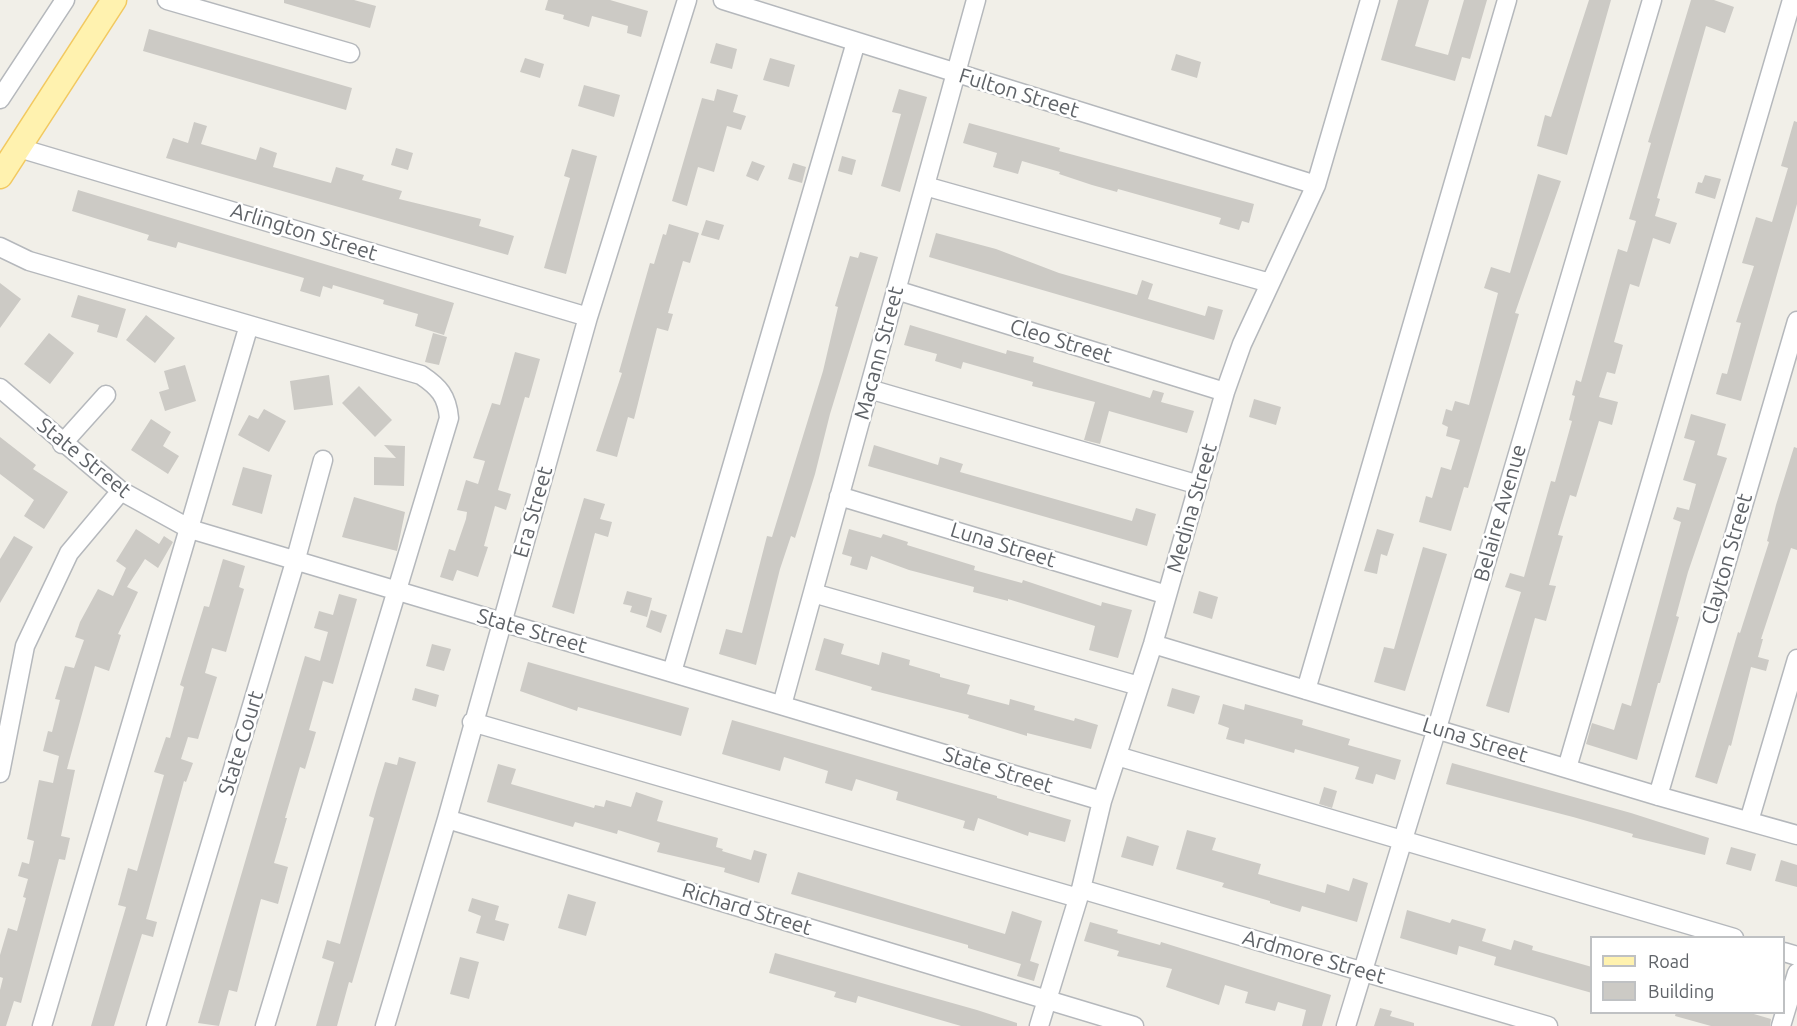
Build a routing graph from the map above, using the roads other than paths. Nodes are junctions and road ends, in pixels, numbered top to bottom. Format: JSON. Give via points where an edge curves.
{"nodes":[{"id":1,"x":65,"y":0,"type":"edge"},
{"id":2,"x":114,"y":0,"type":"edge"},
{"id":3,"x":167,"y":0,"type":"edge"},
{"id":4,"x":687,"y":0,"type":"edge"},
{"id":5,"x":723,"y":0,"type":"edge"},
{"id":6,"x":976,"y":0,"type":"edge"},
{"id":7,"x":1370,"y":0,"type":"edge"},
{"id":8,"x":1507,"y":0,"type":"edge"},
{"id":9,"x":1652,"y":0,"type":"edge"},
{"id":10,"x":1792,"y":0,"type":"edge"},
{"id":11,"x":856,"y":42,"type":"junction"},
{"id":12,"x":350,"y":53,"type":"dead end"},
{"id":13,"x":956,"y":73,"type":"junction"},
{"id":14,"x":0,"y":99,"type":"edge"},
{"id":15,"x":19,"y":148,"type":"junction"},
{"id":16,"x":0,"y":176,"type":"edge"},
{"id":17,"x":1316,"y":185,"type":"junction"},
{"id":18,"x":925,"y":186,"type":"junction"},
{"id":19,"x":0,"y":247,"type":"edge"},
{"id":20,"x":1270,"y":283,"type":"junction"},
{"id":21,"x":896,"y":290,"type":"junction"},
{"id":22,"x":588,"y":317,"type":"junction"},
{"id":23,"x":1797,"y":321,"type":"edge"},
{"id":24,"x":249,"y":325,"type":"junction"},
{"id":25,"x":0,"y":388,"type":"edge"},
{"id":26,"x":869,"y":389,"type":"junction"},
{"id":27,"x":1226,"y":392,"type":"junction"},
{"id":28,"x":106,"y":395,"type":"dead end"},
{"id":29,"x":62,"y":444,"type":"junction"},
{"id":30,"x":323,"y":460,"type":"dead end"},
{"id":31,"x":1199,"y":485,"type":"junction"},
{"id":32,"x":121,"y":491,"type":"junction"},
{"id":33,"x":839,"y":496,"type":"junction"},
{"id":34,"x":190,"y":529,"type":"junction"},
{"id":35,"x":295,"y":562,"type":"junction"},
{"id":36,"x":396,"y":591,"type":"junction"},
{"id":37,"x":813,"y":592,"type":"junction"},
{"id":38,"x":1167,"y":595,"type":"junction"},
{"id":39,"x":501,"y":622,"type":"junction"},
{"id":40,"x":1153,"y":644,"type":"junction"},
{"id":41,"x":1797,"y":659,"type":"edge"},
{"id":42,"x":672,"y":672,"type":"junction"},
{"id":43,"x":1139,"y":686,"type":"junction"},
{"id":44,"x":1306,"y":690,"type":"junction"},
{"id":45,"x":782,"y":705,"type":"junction"},
{"id":46,"x":472,"y":723,"type":"junction"},
{"id":47,"x":1437,"y":728,"type":"junction"},
{"id":48,"x":1117,"y":756,"type":"junction"},
{"id":49,"x":1567,"y":768,"type":"junction"},
{"id":50,"x":0,"y":773,"type":"edge"},
{"id":51,"x":1658,"y":796,"type":"junction"},
{"id":52,"x":1102,"y":801,"type":"junction"},
{"id":53,"x":447,"y":819,"type":"junction"},
{"id":54,"x":1749,"y":821,"type":"junction"},
{"id":55,"x":1797,"y":835,"type":"edge"},
{"id":56,"x":1402,"y":840,"type":"junction"},
{"id":57,"x":1079,"y":894,"type":"junction"},
{"id":58,"x":1727,"y":936,"type":"edge"},
{"id":59,"x":1362,"y":971,"type":"junction"},
{"id":60,"x":1797,"y":973,"type":"edge"},
{"id":61,"x":1048,"y":999,"type":"junction"},
{"id":62,"x":42,"y":1026,"type":"edge"},
{"id":63,"x":156,"y":1026,"type":"edge"},
{"id":64,"x":265,"y":1026,"type":"edge"},
{"id":65,"x":385,"y":1026,"type":"edge"},
{"id":66,"x":1040,"y":1026,"type":"edge"},
{"id":67,"x":1134,"y":1026,"type":"edge"},
{"id":68,"x":1346,"y":1026,"type":"edge"},
{"id":69,"x":1548,"y":1026,"type":"edge"},
{"id":70,"x":1782,"y":1026,"type":"edge"}],
"edges":[{"from":1,"to":14,"type":"street"},
{"from":2,"to":15,"type":"main road"},
{"from":3,"to":12,"type":"street"},
{"from":4,"to":22,"type":"street","name":"Era Street"},
{"from":5,"to":11,"type":"street","name":"Fulton Street"},
{"from":6,"to":13,"type":"street","name":"Macann Street"},
{"from":7,"to":17,"type":"street","name":"Medina Street"},
{"from":8,"to":44,"type":"street"},
{"from":9,"to":47,"type":"street","name":"Belaire Avenue"},
{"from":10,"to":49,"type":"street"},
{"from":11,"to":13,"type":"street","name":"Fulton Street"},
{"from":11,"to":42,"type":"street"},
{"from":13,"to":17,"type":"street","name":"Fulton Street"},
{"from":13,"to":18,"type":"street","name":"Macann Street"},
{"from":15,"to":16,"type":"main road"},
{"from":15,"to":22,"type":"street","name":"Arlington Street"},
{"from":17,"to":20,"type":"street","name":"Medina Street"},
{"from":18,"to":20,"type":"street"},
{"from":18,"to":21,"type":"street","name":"Macann Street"},
{"from":19,"to":24,"type":"street","via":[[29,261]]},
{"from":20,"to":27,"type":"street","name":"Medina Street","via":[[1242,344]]},
{"from":21,"to":26,"type":"street","name":"Macann Street"},
{"from":21,"to":27,"type":"street","name":"Cleo Street"},
{"from":22,"to":39,"type":"street","name":"Era Street"},
{"from":23,"to":51,"type":"street","name":"Clayton Street"},
{"from":24,"to":34,"type":"street"},
{"from":24,"to":36,"type":"street","via":[[421,375],[438,387],[447,401],[449,418]]},
{"from":25,"to":29,"type":"street","name":"State Street"},
{"from":26,"to":31,"type":"street"},
{"from":26,"to":33,"type":"street","name":"Macann Street"},
{"from":27,"to":31,"type":"street","name":"Medina Street"},
{"from":28,"to":29,"type":"street"},
{"from":29,"to":32,"type":"street","name":"State Street"},
{"from":30,"to":35,"type":"street","name":"State Court"},
{"from":31,"to":38,"type":"street","name":"Medina Street"},
{"from":32,"to":34,"type":"street","name":"State Street"},
{"from":32,"to":50,"type":"street","via":[[69,553],[25,646]]},
{"from":33,"to":37,"type":"street","name":"Macann Street"},
{"from":33,"to":38,"type":"street","name":"Luna Street"},
{"from":34,"to":35,"type":"street","name":"State Street"},
{"from":34,"to":62,"type":"street"},
{"from":35,"to":36,"type":"street","name":"State Street"},
{"from":35,"to":63,"type":"street","name":"State Court"},
{"from":36,"to":39,"type":"street","name":"State Street"},
{"from":36,"to":64,"type":"street"},
{"from":37,"to":43,"type":"street"},
{"from":37,"to":45,"type":"street","name":"Macann Street"},
{"from":38,"to":40,"type":"street","name":"Medina Street"},
{"from":39,"to":42,"type":"street","name":"State Street"},
{"from":39,"to":46,"type":"street","name":"Era Street"},
{"from":40,"to":43,"type":"street","name":"Medina Street"},
{"from":40,"to":44,"type":"street","name":"Luna Street"},
{"from":41,"to":54,"type":"street"},
{"from":42,"to":45,"type":"street","name":"State Street"},
{"from":43,"to":48,"type":"street","name":"Medina Street"},
{"from":44,"to":47,"type":"street","name":"Luna Street"},
{"from":45,"to":52,"type":"street","name":"State Street"},
{"from":46,"to":53,"type":"street","name":"Era Street"},
{"from":46,"to":57,"type":"street","name":"Ardmore Street"},
{"from":47,"to":49,"type":"street","name":"Luna Street"},
{"from":47,"to":56,"type":"street","name":"Belaire Avenue"},
{"from":48,"to":52,"type":"street","name":"Medina Street"},
{"from":48,"to":56,"type":"street"},
{"from":49,"to":51,"type":"street","name":"Luna Street"},
{"from":51,"to":54,"type":"street","name":"Luna Street"},
{"from":52,"to":57,"type":"street","name":"Medina Street"},
{"from":53,"to":61,"type":"street","name":"Richard Street"},
{"from":53,"to":65,"type":"street","name":"Era Street"},
{"from":54,"to":55,"type":"street","name":"Luna Street"},
{"from":56,"to":58,"type":"street"},
{"from":56,"to":59,"type":"street","name":"Belaire Avenue"},
{"from":57,"to":59,"type":"street","name":"Ardmore Street"},
{"from":57,"to":61,"type":"street","name":"Medina Street"},
{"from":59,"to":68,"type":"street","name":"Belaire Avenue"},
{"from":59,"to":69,"type":"street","name":"Ardmore Street"},
{"from":60,"to":70,"type":"street"},
{"from":61,"to":66,"type":"street","name":"Medina Street"},
{"from":61,"to":67,"type":"street","name":"Richard Street"}]}
